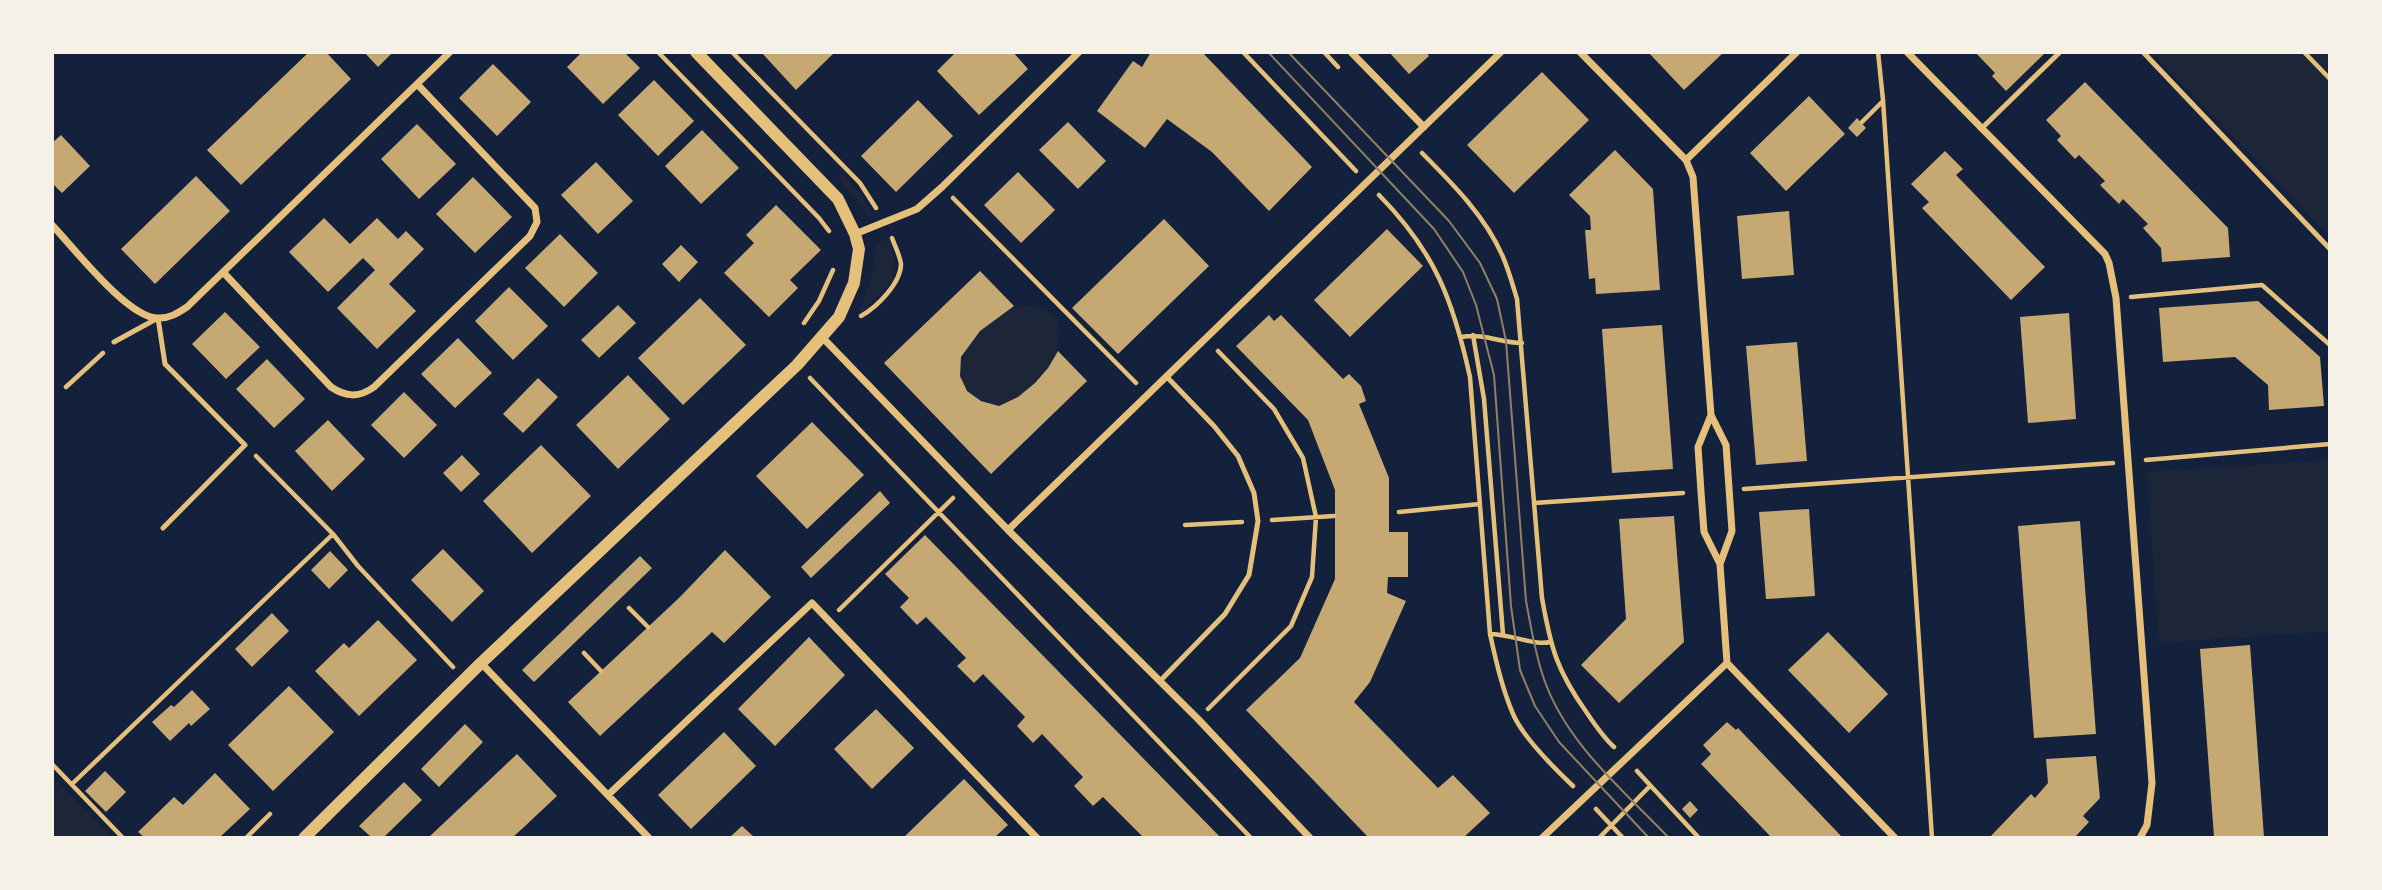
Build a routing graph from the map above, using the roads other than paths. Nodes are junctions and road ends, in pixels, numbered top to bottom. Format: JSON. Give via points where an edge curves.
{"nodes":[{"id":1,"x":450,"y":52,"type":"edge"},
{"id":2,"x":1079,"y":52,"type":"edge"},
{"id":3,"x":1351,"y":52,"type":"edge"},
{"id":4,"x":1501,"y":52,"type":"edge"},
{"id":5,"x":1580,"y":52,"type":"edge"},
{"id":6,"x":1797,"y":52,"type":"edge"},
{"id":7,"x":1907,"y":52,"type":"edge"},
{"id":8,"x":2060,"y":52,"type":"edge"},
{"id":9,"x":2143,"y":52,"type":"edge"},
{"id":10,"x":704,"y":55,"type":"edge"},
{"id":11,"x":418,"y":84,"type":"junction"},
{"id":12,"x":1424,"y":127,"type":"junction"},
{"id":13,"x":1981,"y":129,"type":"junction"},
{"id":14,"x":1686,"y":160,"type":"junction"},
{"id":15,"x":54,"y":230,"type":"edge"},
{"id":16,"x":855,"y":233,"type":"junction"},
{"id":17,"x":2329,"y":248,"type":"edge"},
{"id":18,"x":223,"y":272,"type":"junction"},
{"id":19,"x":158,"y":318,"type":"junction"},
{"id":20,"x":822,"y":337,"type":"junction"},
{"id":21,"x":114,"y":342,"type":"road end"},
{"id":22,"x":1166,"y":376,"type":"junction"},
{"id":23,"x":1711,"y":415,"type":"junction"},
{"id":24,"x":163,"y":528,"type":"dead end"},
{"id":25,"x":1008,"y":530,"type":"junction"},
{"id":26,"x":1720,"y":564,"type":"junction"},
{"id":27,"x":481,"y":663,"type":"junction"},
{"id":28,"x":1727,"y":663,"type":"junction"},
{"id":29,"x":1160,"y":681,"type":"junction"},
{"id":30,"x":608,"y":796,"type":"junction"},
{"id":31,"x":303,"y":838,"type":"edge"},
{"id":32,"x":649,"y":838,"type":"edge"},
{"id":33,"x":1037,"y":838,"type":"edge"},
{"id":34,"x":1310,"y":838,"type":"edge"},
{"id":35,"x":1542,"y":838,"type":"edge"},
{"id":36,"x":1895,"y":838,"type":"edge"},
{"id":37,"x":2140,"y":838,"type":"edge"}],
"edges":[{"from":1,"to":11,"type":"street"},
{"from":2,"to":16,"type":"street","via":[[917,209]]},
{"from":3,"to":12,"type":"street"},
{"from":4,"to":12,"type":"street"},
{"from":5,"to":14,"type":"street"},
{"from":6,"to":14,"type":"street"},
{"from":7,"to":13,"type":"street"},
{"from":8,"to":13,"type":"lane"},
{"from":9,"to":17,"type":"lane"},
{"from":10,"to":16,"type":"street","via":[[838,200]]},
{"from":11,"to":18,"type":"street"},
{"from":11,"to":18,"type":"street","via":[[532,204],[537,222],[530,236],[374,387],[351,396],[331,387]]},
{"from":12,"to":22,"type":"street"},
{"from":13,"to":37,"type":"street","via":[[2109,263],[2116,298],[2152,783],[2147,825]]},
{"from":14,"to":23,"type":"street","via":[[1693,177]]},
{"from":15,"to":19,"type":"street","via":[[125,302]]},
{"from":16,"to":20,"type":"street","via":[[859,249],[854,283],[839,317]]},
{"from":18,"to":19,"type":"street","via":[[187,307]]},
{"from":19,"to":21,"type":"lane"},
{"from":19,"to":24,"type":"lane","via":[[165,364],[245,445]]},
{"from":20,"to":25,"type":"street"},
{"from":20,"to":27,"type":"street"},
{"from":22,"to":25,"type":"street"},
{"from":22,"to":29,"type":"lane","via":[[1238,456],[1254,493],[1258,521],[1249,575],[1225,614]]},
{"from":23,"to":26,"type":"street","via":[[1726,445],[1730,489],[1732,531]]},
{"from":23,"to":26,"type":"street","via":[[1699,447],[1701,492],[1704,532]]},
{"from":25,"to":29,"type":"street"},
{"from":26,"to":28,"type":"street"},
{"from":27,"to":30,"type":"street"},
{"from":27,"to":31,"type":"street"},
{"from":28,"to":35,"type":"street"},
{"from":28,"to":36,"type":"street"},
{"from":29,"to":34,"type":"street"},
{"from":30,"to":32,"type":"street"},
{"from":30,"to":33,"type":"street","via":[[812,603]]}]}
